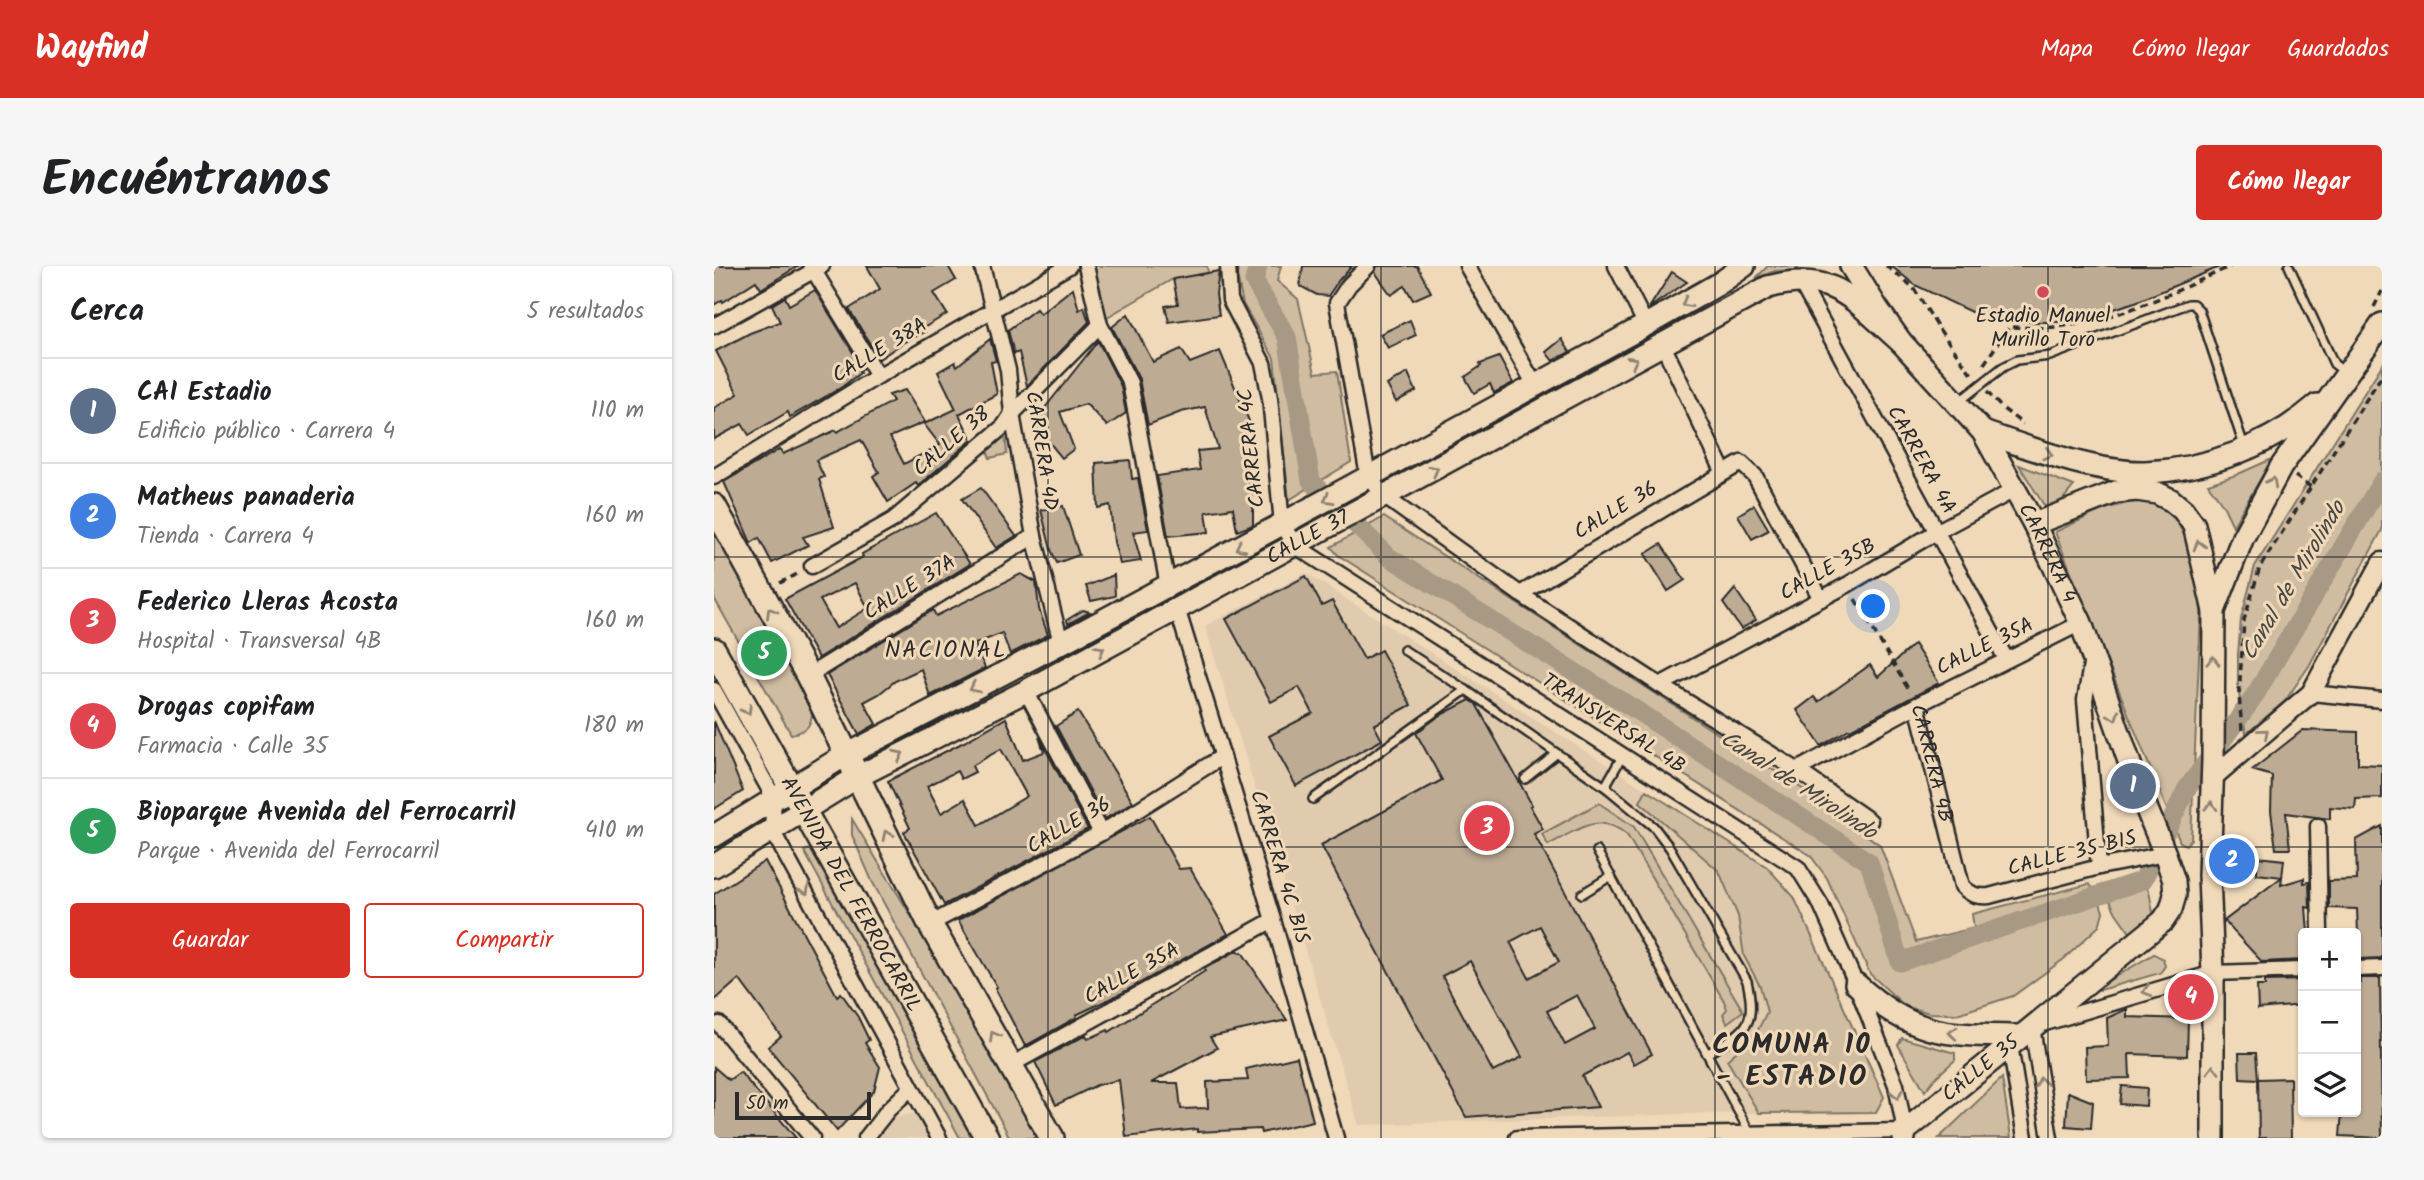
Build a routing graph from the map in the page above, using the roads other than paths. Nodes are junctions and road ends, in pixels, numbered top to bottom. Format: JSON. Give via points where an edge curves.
{"nodes":[{"id":1,"x":982,"y":266,"type":"edge"},
{"id":2,"x":1069,"y":266,"type":"edge"},
{"id":3,"x":1086,"y":266,"type":"edge"},
{"id":4,"x":1228,"y":266,"type":"edge"},
{"id":5,"x":1368,"y":266,"type":"edge"},
{"id":6,"x":1467,"y":266,"type":"edge"},
{"id":7,"x":1616,"y":266,"type":"edge"},
{"id":8,"x":1744,"y":266,"type":"edge"},
{"id":9,"x":1851,"y":266,"type":"edge"},
{"id":10,"x":2289,"y":266,"type":"edge"},
{"id":11,"x":816,"y":268,"type":"edge"},
{"id":12,"x":1800,"y":281,"type":"junction"},
{"id":13,"x":993,"y":309,"type":"junction"},
{"id":14,"x":2377,"y":318,"type":"edge"},
{"id":15,"x":1100,"y":324,"type":"junction"},
{"id":16,"x":714,"y":326,"type":"edge"},
{"id":17,"x":1646,"y":326,"type":"junction"},
{"id":18,"x":1901,"y":342,"type":"junction"},
{"id":19,"x":1663,"y":345,"type":"junction"},
{"id":20,"x":878,"y":376,"type":"junction"},
{"id":21,"x":2345,"y":377,"type":"junction"},
{"id":22,"x":1535,"y":385,"type":"junction"},
{"id":23,"x":1958,"y":403,"type":"junction"},
{"id":24,"x":1012,"y":414,"type":"junction"},
{"id":25,"x":1983,"y":432,"type":"junction"},
{"id":26,"x":2246,"y":450,"type":"junction"},
{"id":27,"x":1729,"y":468,"type":"junction"},
{"id":28,"x":714,"y":477,"type":"edge"},
{"id":29,"x":1362,"y":480,"type":"junction"},
{"id":30,"x":2016,"y":489,"type":"junction"},
{"id":31,"x":1379,"y":500,"type":"junction"},
{"id":32,"x":714,"y":506,"type":"edge"},
{"id":33,"x":1291,"y":519,"type":"junction"},
{"id":34,"x":2034,"y":524,"type":"junction"},
{"id":35,"x":1936,"y":532,"type":"junction"},
{"id":36,"x":1034,"y":536,"type":"junction"},
{"id":37,"x":1296,"y":546,"type":"junction"},
{"id":38,"x":2382,"y":562,"type":"edge"},
{"id":39,"x":812,"y":566,"type":"road end"},
{"id":40,"x":1168,"y":586,"type":"junction"},
{"id":41,"x":1520,"y":594,"type":"junction"},
{"id":42,"x":1821,"y":599,"type":"junction"},
{"id":43,"x":1177,"y":608,"type":"junction"},
{"id":44,"x":2214,"y":611,"type":"junction"},
{"id":45,"x":2081,"y":624,"type":"junction"},
{"id":46,"x":1061,"y":643,"type":"junction"},
{"id":47,"x":714,"y":650,"type":"edge"},
{"id":48,"x":1404,"y":650,"type":"dead end"},
{"id":49,"x":2093,"y":657,"type":"junction"},
{"id":50,"x":2006,"y":659,"type":"junction"},
{"id":51,"x":808,"y":676,"type":"junction"},
{"id":52,"x":1660,"y":685,"type":"junction"},
{"id":53,"x":714,"y":690,"type":"edge"},
{"id":54,"x":1466,"y":690,"type":"junction"},
{"id":55,"x":1026,"y":691,"type":"junction"},
{"id":56,"x":2311,"y":692,"type":"junction"},
{"id":57,"x":2382,"y":700,"type":"edge"},
{"id":58,"x":1917,"y":705,"type":"junction"},
{"id":59,"x":848,"y":754,"type":"junction"},
{"id":60,"x":1556,"y":754,"type":"junction"},
{"id":61,"x":1223,"y":755,"type":"junction"},
{"id":62,"x":1623,"y":755,"type":"junction"},
{"id":63,"x":2213,"y":769,"type":"junction"},
{"id":64,"x":1797,"y":770,"type":"junction"},
{"id":65,"x":859,"y":776,"type":"junction"},
{"id":66,"x":1525,"y":779,"type":"dead end"},
{"id":67,"x":1608,"y":789,"type":"junction"},
{"id":68,"x":783,"y":793,"type":"junction"},
{"id":69,"x":1313,"y":799,"type":"dead end"},
{"id":70,"x":803,"y":810,"type":"junction"},
{"id":71,"x":1870,"y":821,"type":"dead end"},
{"id":72,"x":2318,"y":825,"type":"dead end"},
{"id":73,"x":772,"y":830,"type":"junction"},
{"id":74,"x":1101,"y":833,"type":"junction"},
{"id":75,"x":714,"y":836,"type":"edge"},
{"id":76,"x":1597,"y":851,"type":"dead end"},
{"id":77,"x":2164,"y":851,"type":"junction"},
{"id":78,"x":714,"y":866,"type":"edge"},
{"id":79,"x":2099,"y":867,"type":"junction"},
{"id":80,"x":2209,"y":875,"type":"junction"},
{"id":81,"x":1611,"y":876,"type":"junction"},
{"id":82,"x":2174,"y":881,"type":"junction"},
{"id":83,"x":1582,"y":894,"type":"dead end"},
{"id":84,"x":1989,"y":896,"type":"joint"},
{"id":85,"x":1273,"y":920,"type":"junction"},
{"id":86,"x":930,"y":925,"type":"junction"},
{"id":87,"x":2320,"y":928,"type":"edge"},
{"id":88,"x":2382,"y":968,"type":"edge"},
{"id":89,"x":2361,"y":969,"type":"edge"},
{"id":90,"x":2298,"y":970,"type":"edge"},
{"id":91,"x":2213,"y":973,"type":"junction"},
{"id":92,"x":1856,"y":984,"type":"junction"},
{"id":93,"x":719,"y":1024,"type":"dead end"},
{"id":94,"x":2021,"y":1036,"type":"junction"},
{"id":95,"x":1707,"y":1054,"type":"junction"},
{"id":96,"x":1011,"y":1065,"type":"junction"},
{"id":97,"x":911,"y":1088,"type":"junction"},
{"id":98,"x":1750,"y":1133,"type":"junction"},
{"id":99,"x":1904,"y":1135,"type":"edge"},
{"id":100,"x":1554,"y":1137,"type":"edge"},
{"id":101,"x":811,"y":1138,"type":"edge"},
{"id":102,"x":866,"y":1138,"type":"edge"},
{"id":103,"x":939,"y":1138,"type":"edge"},
{"id":104,"x":986,"y":1138,"type":"edge"},
{"id":105,"x":1052,"y":1138,"type":"edge"},
{"id":106,"x":1336,"y":1138,"type":"edge"},
{"id":107,"x":1517,"y":1138,"type":"edge"},
{"id":108,"x":2025,"y":1138,"type":"edge"},
{"id":109,"x":2050,"y":1138,"type":"edge"},
{"id":110,"x":2213,"y":1138,"type":"edge"}],
"edges":[{"from":1,"to":13,"type":"street","name":"CARRERA 4D"},
{"from":2,"to":13,"type":"street","name":"CALLE 38A"},
{"from":3,"to":15,"type":"street"},
{"from":4,"to":33,"type":"street","name":"CARRERA 4C","via":[[1230,300],[1263,363]]},
{"from":5,"to":29,"type":"street","via":[[1337,303]]},
{"from":6,"to":22,"type":"street"},
{"from":7,"to":17,"type":"street"},
{"from":8,"to":17,"type":"main road","name":"CALLE 37","one_way":true},
{"from":9,"to":18,"type":"main road","name":"CARRERA 4"},
{"from":10,"to":21,"type":"lane","via":[[2334,364]]},
{"from":11,"to":16,"type":"street"},
{"from":11,"to":20,"type":"street"},
{"from":12,"to":18,"type":"main road","name":"CALLE 37","via":[[1843,291]]},
{"from":12,"to":19,"type":"main road","name":"CALLE 37","via":[[1752,294]]},
{"from":12,"to":35,"type":"street","name":"CARRERA 4A"},
{"from":13,"to":20,"type":"street","name":"CALLE 38A"},
{"from":13,"to":24,"type":"street","name":"CARRERA 4D","via":[[1008,370]]},
{"from":14,"to":21,"type":"main road"},
{"from":15,"to":24,"type":"street","name":"CALLE 38"},
{"from":15,"to":40,"type":"street","via":[[1129,383]]},
{"from":17,"to":22,"type":"main road","name":"CALLE 37"},
{"from":18,"to":23,"type":"main road","name":"CARRERA 4"},
{"from":19,"to":27,"type":"street"},
{"from":31,"to":19,"type":"main road","name":"CALLE 37","one_way":true},
{"from":20,"to":28,"type":"street","name":"CALLE 38A"},
{"from":21,"to":26,"type":"main road","via":[[2314,408]]},
{"from":44,"to":21,"type":"main road","one_way":true,"via":[[2243,537],[2281,467]]},
{"from":22,"to":29,"type":"main road","name":"CALLE 37"},
{"from":23,"to":25,"type":"main road","name":"CARRERA 4"},
{"from":23,"to":26,"type":"lane","via":[[2017,360],[2050,356],[2193,304],[2199,310]]},
{"from":24,"to":36,"type":"street","name":"CARRERA 4D"},
{"from":24,"to":39,"type":"street","name":"CALLE 38","via":[[1004,426],[893,520]]},
{"from":25,"to":26,"type":"main road","one_way":true,"via":[[2054,456],[2143,472],[2184,468]]},
{"from":25,"to":30,"type":"main road","name":"CARRERA 4"},
{"from":27,"to":41,"type":"street","name":"CALLE 36"},
{"from":27,"to":42,"type":"street","via":[[1741,463],[1755,476]]},
{"from":29,"to":31,"type":"street"},
{"from":29,"to":33,"type":"main road","name":"CALLE 37","one_way":true},
{"from":30,"to":34,"type":"main road","name":"CARRERA 4"},
{"from":30,"to":35,"type":"street","name":"CALLE 35B"},
{"from":31,"to":37,"type":"main road","name":"CALLE 37"},
{"from":31,"to":41,"type":"street"},
{"from":51,"to":32,"type":"main road","one_way":true},
{"from":33,"to":37,"type":"street","name":"CARRERA 4C"},
{"from":33,"to":40,"type":"main road","name":"CALLE 37","one_way":true},
{"from":44,"to":34,"type":"main road","one_way":true,"via":[[2194,525],[2183,510],[2157,493],[2137,489],[2116,492]]},
{"from":34,"to":45,"type":"main road","name":"CARRERA 4"},
{"from":35,"to":42,"type":"street","name":"CALLE 35B"},
{"from":35,"to":50,"type":"street","name":"CARRERA 4A"},
{"from":36,"to":46,"type":"street","name":"CARRERA 4D"},
{"from":36,"to":51,"type":"street","name":"CALLE 37A"},
{"from":37,"to":43,"type":"main road","name":"CALLE 37"},
{"from":37,"to":62,"type":"street","name":"TRANSVERSAL 4B"},
{"from":38,"to":56,"type":"street"},
{"from":40,"to":46,"type":"main road","name":"CALLE 37"},
{"from":41,"to":52,"type":"street"},
{"from":42,"to":52,"type":"street","name":"CALLE 35B"},
{"from":55,"to":43,"type":"main road","name":"CALLE 37","one_way":true},
{"from":43,"to":61,"type":"street","name":"CARRERA 4C BIS"},
{"from":63,"to":44,"type":"main road","one_way":true},
{"from":45,"to":49,"type":"main road","name":"CARRERA 4"},
{"from":45,"to":50,"type":"street","name":"CALLE 35A"},
{"from":46,"to":59,"type":"main road","name":"CALLE 37","one_way":true},
{"from":47,"to":68,"type":"main road","name":"AVENIDA DEL FERROCARRIL","one_way":true},
{"from":48,"to":54,"type":"lane"},
{"from":49,"to":77,"type":"main road","name":"CARRERA 4","one_way":true},
{"from":49,"to":79,"type":"street","via":[[2085,700]]},
{"from":50,"to":58,"type":"street","name":"CALLE 35A"},
{"from":51,"to":59,"type":"main road"},
{"from":52,"to":64,"type":"street"},
{"from":53,"to":68,"type":"street"},
{"from":54,"to":60,"type":"lane"},
{"from":54,"to":69,"type":"lane"},
{"from":65,"to":55,"type":"main road","name":"CALLE 37","one_way":true},
{"from":55,"to":74,"type":"street"},
{"from":56,"to":57,"type":"street"},
{"from":63,"to":56,"type":"street","one_way":true},
{"from":58,"to":64,"type":"street","name":"CALLE 35A"},
{"from":58,"to":84,"type":"street","name":"CARRERA 4B","via":[[1962,886],[1978,897]]},
{"from":59,"to":65,"type":"main road"},
{"from":59,"to":68,"type":"main road","name":"CALLE 37"},
{"from":60,"to":66,"type":"lane"},
{"from":60,"to":67,"type":"lane"},
{"from":61,"to":74,"type":"street","name":"CALLE 36"},
{"from":61,"to":85,"type":"street","name":"CARRERA 4C BIS"},
{"from":62,"to":67,"type":"lane"},
{"from":62,"to":92,"type":"street","name":"TRANSVERSAL 4B","via":[[1798,869],[1821,905]]},
{"from":80,"to":63,"type":"main road","one_way":true},
{"from":64,"to":71,"type":"street"},
{"from":65,"to":70,"type":"main road","name":"CALLE 37"},
{"from":86,"to":65,"type":"main road","one_way":true},
{"from":67,"to":95,"type":"lane","via":[[1654,827],[1670,848],[1747,981],[1751,1019]]},
{"from":68,"to":70,"type":"main road","name":"AVENIDA DEL FERROCARRIL"},
{"from":68,"to":73,"type":"street"},
{"from":68,"to":75,"type":"main road","name":"CALLE 37"},
{"from":70,"to":73,"type":"main road","name":"CALLE 37"},
{"from":70,"to":104,"type":"main road","name":"AVENIDA DEL FERROCARRIL"},
{"from":72,"to":87,"type":"street"},
{"from":73,"to":78,"type":"main road","name":"CALLE 37"},
{"from":73,"to":97,"type":"street","one_way":true},
{"from":74,"to":86,"type":"street","name":"CALLE 36"},
{"from":76,"to":81,"type":"lane"},
{"from":77,"to":79,"type":"street","name":"CALLE 35 BIS"},
{"from":77,"to":82,"type":"main road","name":"CARRERA 4"},
{"from":79,"to":84,"type":"street","name":"CALLE 35 BIS"},
{"from":80,"to":82,"type":"main road","via":[[2204,886],[2193,891]]},
{"from":80,"to":91,"type":"main road"},
{"from":81,"to":83,"type":"lane"},
{"from":81,"to":95,"type":"lane"},
{"from":82,"to":94,"type":"main road","name":"CALLE 35","via":[[2175,895],[2163,921]]},
{"from":85,"to":96,"type":"street","name":"CALLE 35A"},
{"from":85,"to":106,"type":"street","name":"CARRERA 4C BIS"},
{"from":96,"to":86,"type":"main road","one_way":true},
{"from":88,"to":89,"type":"street"},
{"from":90,"to":91,"type":"street","name":"CALLE 35"},
{"from":91,"to":94,"type":"street","name":"CALLE 35","one_way":true},
{"from":110,"to":91,"type":"main road","one_way":true},
{"from":94,"to":92,"type":"main road","one_way":true,"via":[[1945,1034],[1912,1024],[1882,1007]]},
{"from":92,"to":99,"type":"street","one_way":true,"via":[[1896,1085]]},
{"from":93,"to":101,"type":"street"},
{"from":94,"to":99,"type":"main road","name":"CALLE 35"},
{"from":94,"to":108,"type":"street"},
{"from":109,"to":94,"type":"street","one_way":true},
{"from":95,"to":98,"type":"lane"},
{"from":96,"to":105,"type":"main road"},
{"from":97,"to":102,"type":"street"},
{"from":97,"to":103,"type":"street"},
{"from":98,"to":99,"type":"street"},
{"from":98,"to":100,"type":"street"},
{"from":100,"to":107,"type":"street"}]}
